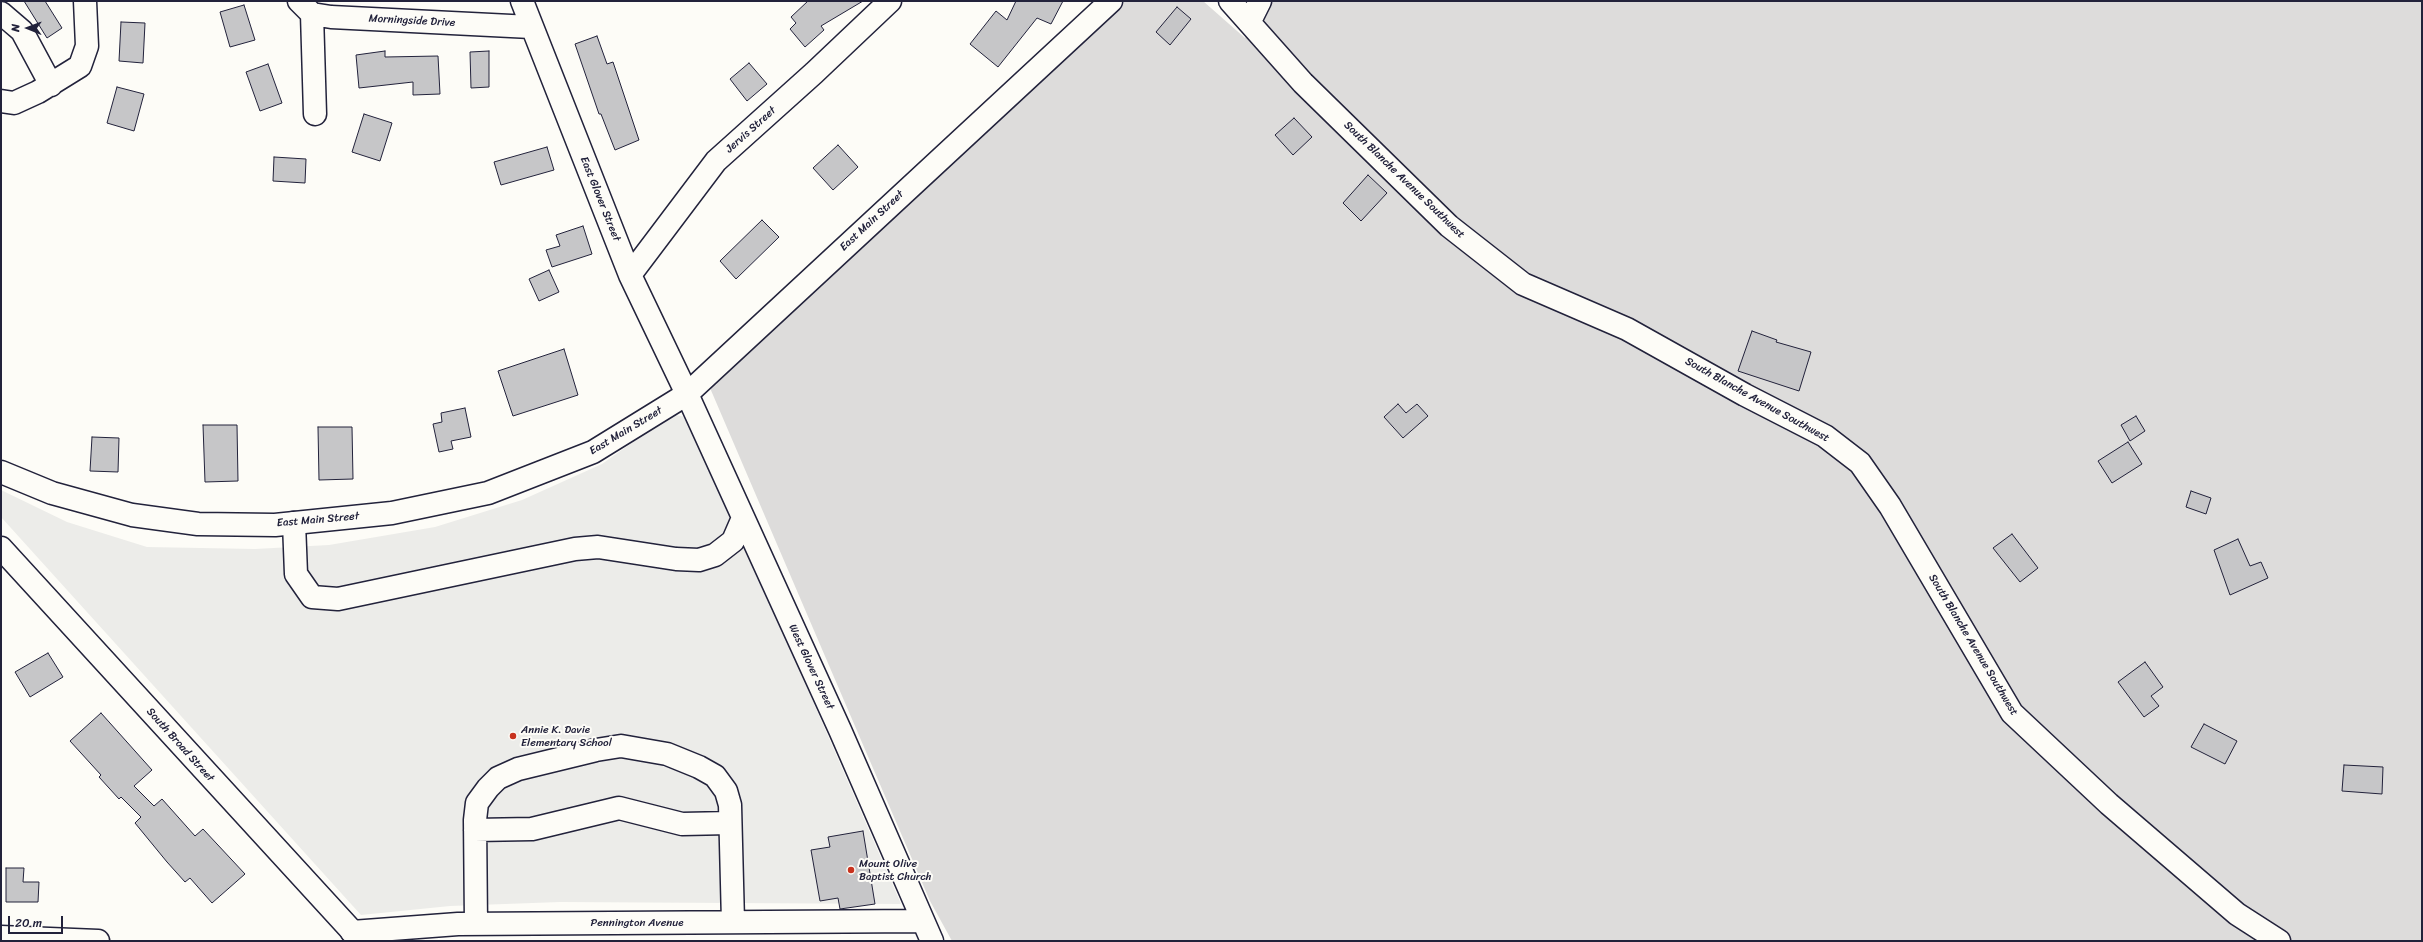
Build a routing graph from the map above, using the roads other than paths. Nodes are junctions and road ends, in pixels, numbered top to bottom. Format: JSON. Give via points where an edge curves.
{"nodes":[{"id":1,"x":84,"y":1,"type":"edge"},
{"id":2,"x":522,"y":1,"type":"edge"},
{"id":3,"x":890,"y":1,"type":"edge"},
{"id":4,"x":1111,"y":1,"type":"edge"},
{"id":5,"x":1230,"y":1,"type":"edge"},
{"id":6,"x":1260,"y":1,"type":"edge"},
{"id":7,"x":306,"y":8,"type":"edge"},
{"id":8,"x":1,"y":13,"type":"edge"},
{"id":9,"x":10,"y":22,"type":"edge"},
{"id":10,"x":1250,"y":22,"type":"junction"},
{"id":11,"x":531,"y":28,"type":"junction"},
{"id":12,"x":51,"y":85,"type":"junction"},
{"id":13,"x":1,"y":102,"type":"edge"},
{"id":14,"x":315,"y":114,"type":"dead end"},
{"id":15,"x":630,"y":275,"type":"junction"},
{"id":16,"x":687,"y":394,"type":"junction"},
{"id":17,"x":1,"y":472,"type":"edge"},
{"id":18,"x":743,"y":518,"type":"junction"},
{"id":19,"x":294,"y":523,"type":"junction"},
{"id":20,"x":1,"y":548,"type":"edge"},
{"id":21,"x":730,"y":823,"type":"junction"},
{"id":22,"x":475,"y":830,"type":"junction"},
{"id":23,"x":923,"y":921,"type":"junction"},
{"id":24,"x":733,"y":922,"type":"junction"},
{"id":25,"x":476,"y":924,"type":"junction"},
{"id":26,"x":356,"y":936,"type":"edge"},
{"id":27,"x":1,"y":937,"type":"edge"},
{"id":28,"x":98,"y":941,"type":"edge"},
{"id":29,"x":932,"y":941,"type":"edge"},
{"id":30,"x":2279,"y":941,"type":"edge"}],
"edges":[{"from":1,"to":12,"type":"street","via":[[87,46],[80,66]]},
{"from":2,"to":11,"type":"street","name":"East Glover Street"},
{"from":3,"to":15,"type":"street","name":"Jervis Street","via":[[716,161]]},
{"from":4,"to":16,"type":"street","name":"East Main Street"},
{"from":5,"to":10,"type":"street","name":"South Blanche Avenue Southwest"},
{"from":6,"to":10,"type":"street"},
{"from":7,"to":11,"type":"street","name":"Morningside Drive","via":[[331,17]]},
{"from":7,"to":14,"type":"street"},
{"from":8,"to":9,"type":"street"},
{"from":9,"to":12,"type":"street"},
{"from":10,"to":30,"type":"street","name":"South Blanche Avenue Southwest","via":[[1303,83],[1449,226],[1523,284],[1627,329],[1825,436],[1860,462],[1890,506],[2012,713],[2109,804],[2237,914]]},
{"from":11,"to":15,"type":"street","name":"East Glover Street"},
{"from":12,"to":13,"type":"street","via":[[14,103]]},
{"from":15,"to":16,"type":"street","name":"East Glover Street"},
{"from":16,"to":18,"type":"street","name":"West Glover Street"},
{"from":16,"to":19,"type":"street","name":"East Main Street","via":[[593,452],[488,493],[392,513]]},
{"from":17,"to":19,"type":"street","name":"East Main Street","via":[[52,493],[132,515],[198,524],[244,526]]},
{"from":18,"to":19,"type":"street","via":[[732,541],[715,555],[699,560],[676,560],[598,548],[574,549],[338,599],[312,597],[296,574]]},
{"from":18,"to":23,"type":"street","name":"West Glover Street","via":[[840,730]]},
{"from":20,"to":26,"type":"street","name":"South Broad Street"},
{"from":21,"to":22,"type":"street","via":[[682,824],[619,808],[532,828]]},
{"from":21,"to":22,"type":"street","via":[[730,805],[726,791],[715,776],[667,754],[621,746],[518,769],[498,778],[477,803]]},
{"from":21,"to":24,"type":"street"},
{"from":22,"to":25,"type":"street"},
{"from":23,"to":24,"type":"street","name":"Pennington Avenue"},
{"from":23,"to":29,"type":"street","name":"West Glover Street"},
{"from":24,"to":25,"type":"street","name":"Pennington Avenue"},
{"from":25,"to":26,"type":"street","name":"Pennington Avenue"},
{"from":27,"to":28,"type":"street"}]}
